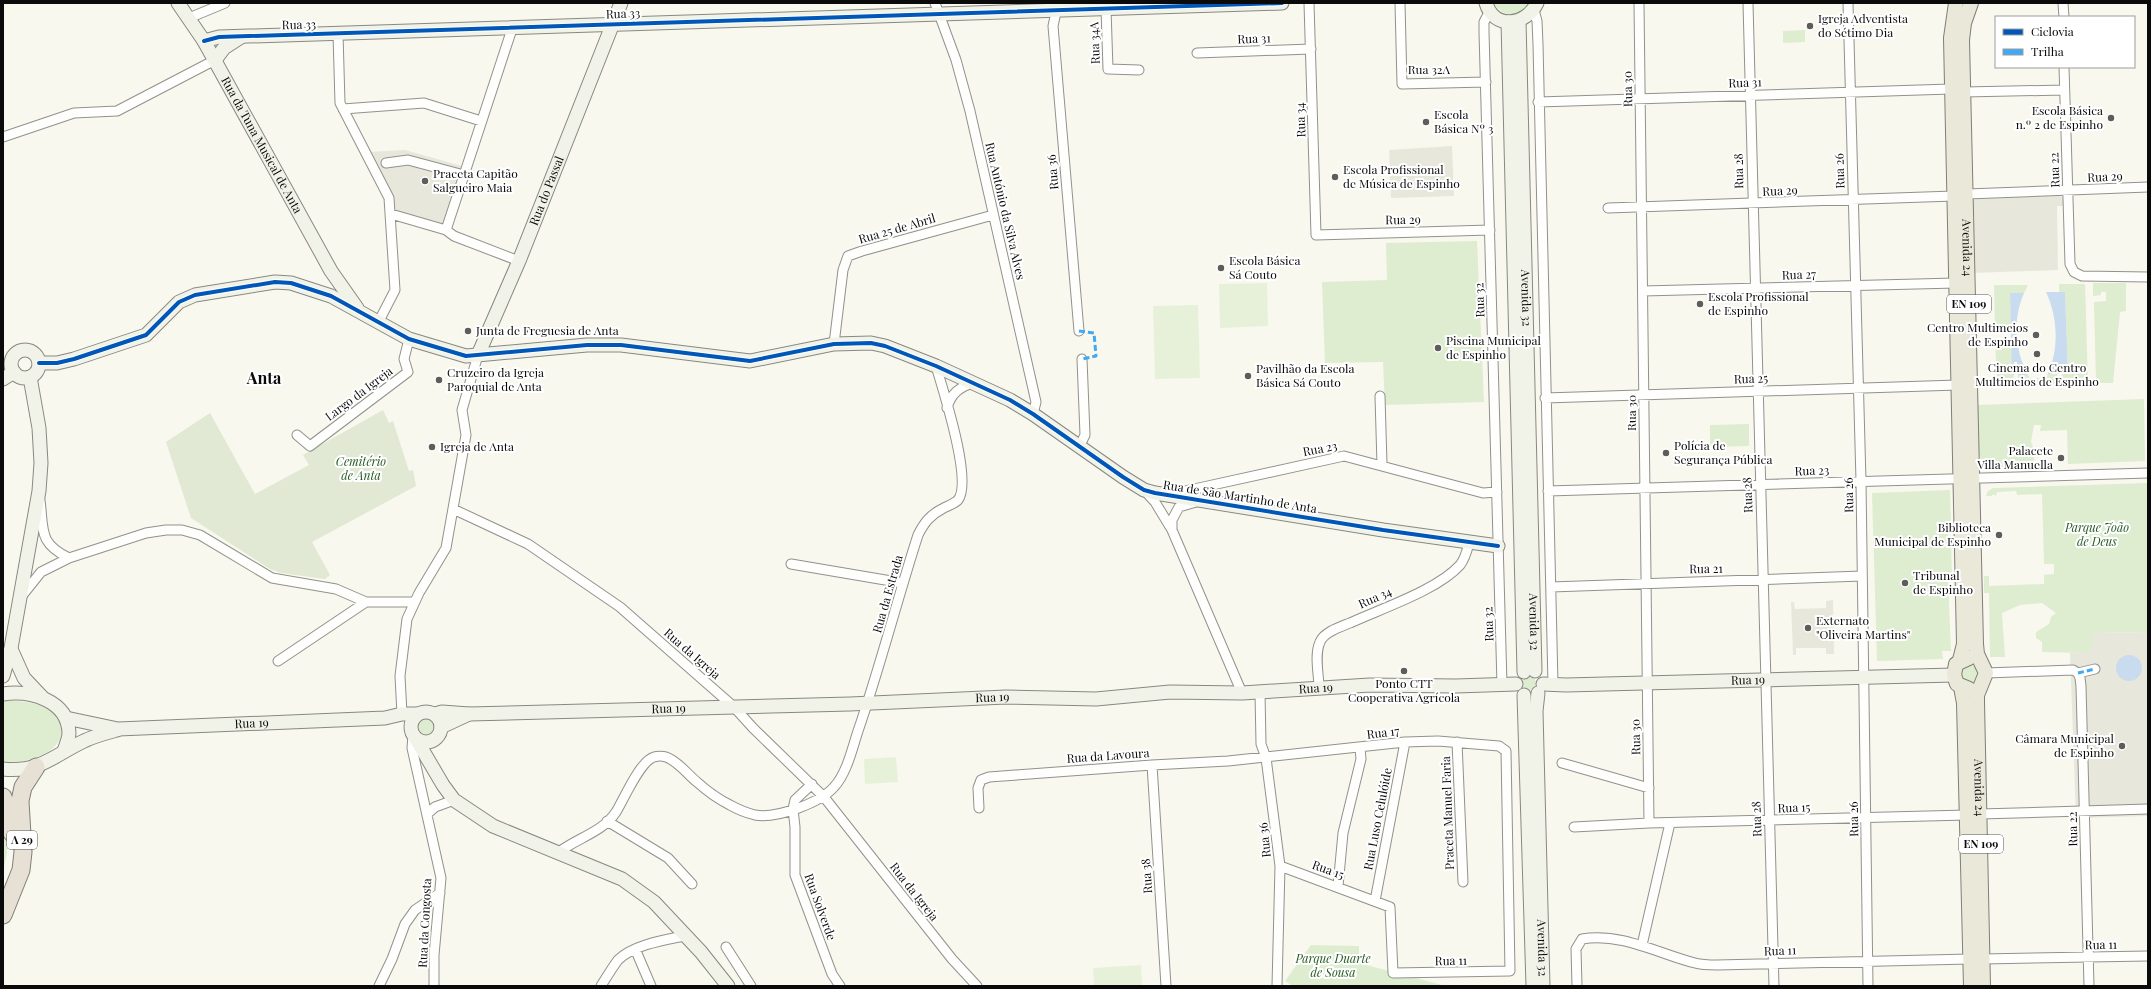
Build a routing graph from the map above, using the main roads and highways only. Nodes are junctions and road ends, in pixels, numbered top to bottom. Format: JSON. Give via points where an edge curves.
{"nodes":[{"id":1,"x":1956,"y":3,"type":"edge"},
{"id":2,"x":1971,"y":3,"type":"edge"},
{"id":3,"x":1958,"y":91,"type":"junction"},
{"id":4,"x":1960,"y":195,"type":"junction"},
{"id":5,"x":1966,"y":478,"type":"junction"},
{"id":6,"x":1960,"y":660,"type":"junction"},
{"id":7,"x":1982,"y":673,"type":"junction"},
{"id":8,"x":1961,"y":687,"type":"junction"},
{"id":9,"x":36,"y":766,"type":"road end"},
{"id":10,"x":3,"y":797,"type":"edge"},
{"id":11,"x":1974,"y":815,"type":"junction"},
{"id":12,"x":3,"y":885,"type":"edge"},
{"id":13,"x":3,"y":915,"type":"edge"},
{"id":14,"x":1976,"y":959,"type":"junction"},
{"id":15,"x":1971,"y":986,"type":"edge"},
{"id":16,"x":1983,"y":986,"type":"edge"}],
"edges":[{"from":1,"to":3,"type":"main road","name":"Avenida 24","number":"EN 109","via":[[1950,38]]},
{"from":2,"to":3,"type":"main road","name":"Avenida 24","number":"EN 109","via":[[1964,22]]},
{"from":3,"to":4,"type":"main road","name":"Avenida 24","number":"EN 109"},
{"from":4,"to":5,"type":"main road","name":"Avenida 24","number":"EN 109"},
{"from":4,"to":5,"type":"main road","name":"Avenida 24","number":"EN 109","via":[[1956,282],[1958,385]]},
{"from":5,"to":6,"type":"main road","name":"Avenida 24","number":"EN 109","via":[[1964,644]]},
{"from":5,"to":7,"type":"main road","name":"Avenida 24","number":"EN 109","via":[[1972,506],[1976,644]]},
{"from":6,"to":7,"type":"main road","via":[[1970,658]]},
{"from":6,"to":8,"type":"main road","name":"Avenida 24","number":"EN 109","via":[[1956,664],[1954,675]]},
{"from":7,"to":8,"type":"main road","via":[[1971,690]]},
{"from":7,"to":11,"type":"main road","name":"Avenida 24","number":"EN 109","via":[[1977,702]]},
{"from":8,"to":11,"type":"main road","name":"Avenida 24","number":"EN 109"},
{"from":9,"to":13,"type":"highway","number":"A 29","via":[[23,787],[20,801],[23,852],[21,870]]},
{"from":10,"to":12,"type":"highway","number":"A 29","via":[[11,820],[13,857],[8,878]]},
{"from":11,"to":14,"type":"main road","name":"Avenida 24","number":"EN 109"},
{"from":14,"to":15,"type":"main road","name":"Avenida 24","number":"EN 109"},
{"from":14,"to":16,"type":"main road","name":"Avenida 24","number":"EN 109"}]}
